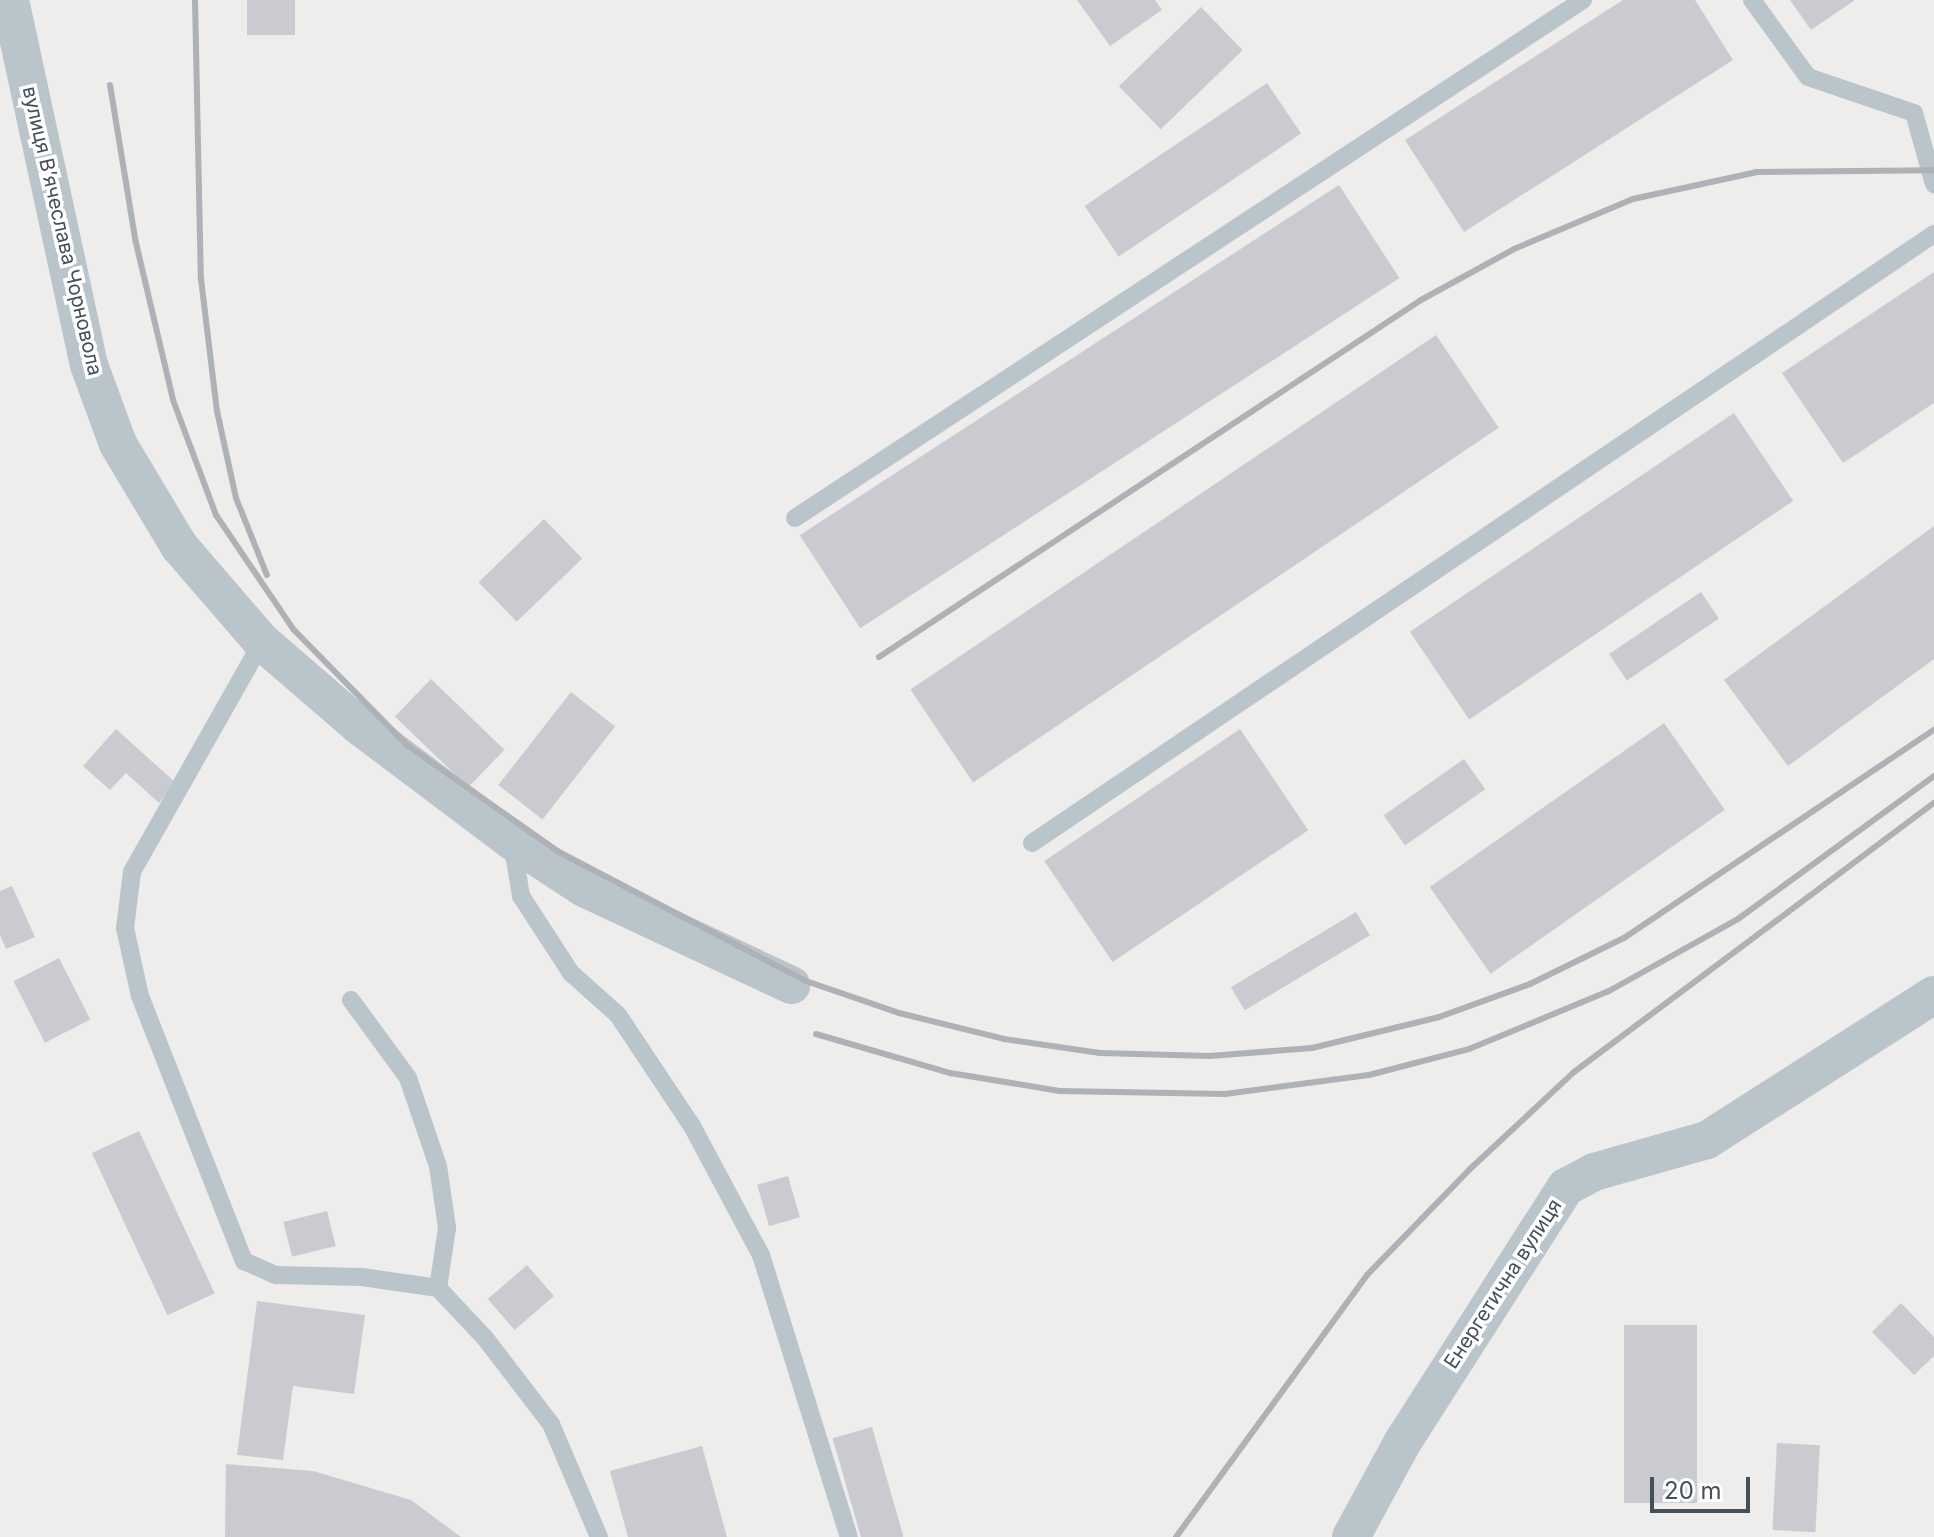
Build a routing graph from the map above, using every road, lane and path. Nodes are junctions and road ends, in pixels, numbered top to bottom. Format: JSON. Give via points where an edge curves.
{"nodes":[{"id":1,"x":10,"y":0,"type":"edge"},
{"id":2,"x":1583,"y":0,"type":"edge"},
{"id":3,"x":1752,"y":0,"type":"edge"},
{"id":4,"x":1934,"y":184,"type":"edge"},
{"id":5,"x":1934,"y":234,"type":"edge"},
{"id":6,"x":795,"y":518,"type":"dead end"},
{"id":7,"x":262,"y":642,"type":"junction"},
{"id":8,"x":512,"y":841,"type":"junction"},
{"id":9,"x":1032,"y":843,"type":"dead end"},
{"id":10,"x":791,"y":985,"type":"dead end"},
{"id":11,"x":1934,"y":995,"type":"edge"},
{"id":12,"x":351,"y":1000,"type":"dead end"},
{"id":13,"x":438,"y":1288,"type":"junction"},
{"id":14,"x":599,"y":1537,"type":"edge"},
{"id":15,"x":849,"y":1537,"type":"edge"},
{"id":16,"x":1351,"y":1537,"type":"edge"}],
"edges":[{"from":1,"to":7,"type":"street","name":"вулиця Вʼячеслава Чорновола","via":[[89,365],[118,444],[179,546]]},
{"from":2,"to":6,"type":"lane"},
{"from":3,"to":4,"type":"lane","via":[[1808,77],[1914,113]]},
{"from":5,"to":9,"type":"lane"},
{"from":7,"to":8,"type":"street","name":"вулиця Вʼячеслава Чорновола","via":[[358,725]]},
{"from":7,"to":13,"type":"lane","via":[[132,872],[125,928],[140,996],[244,1261],[276,1275],[362,1277]]},
{"from":8,"to":10,"type":"street","name":"вулиця Вʼячеслава Чорновола","via":[[584,888]]},
{"from":8,"to":15,"type":"lane","via":[[521,896],[571,973],[618,1015],[676,1101],[761,1255]]},
{"from":11,"to":16,"type":"street","name":"Енергетична вулиця","via":[[1707,1140],[1594,1172],[1566,1187],[1402,1443]]},
{"from":12,"to":13,"type":"lane","via":[[408,1078],[438,1166],[447,1228]]},
{"from":13,"to":14,"type":"lane","via":[[485,1338],[551,1424]]}]}
